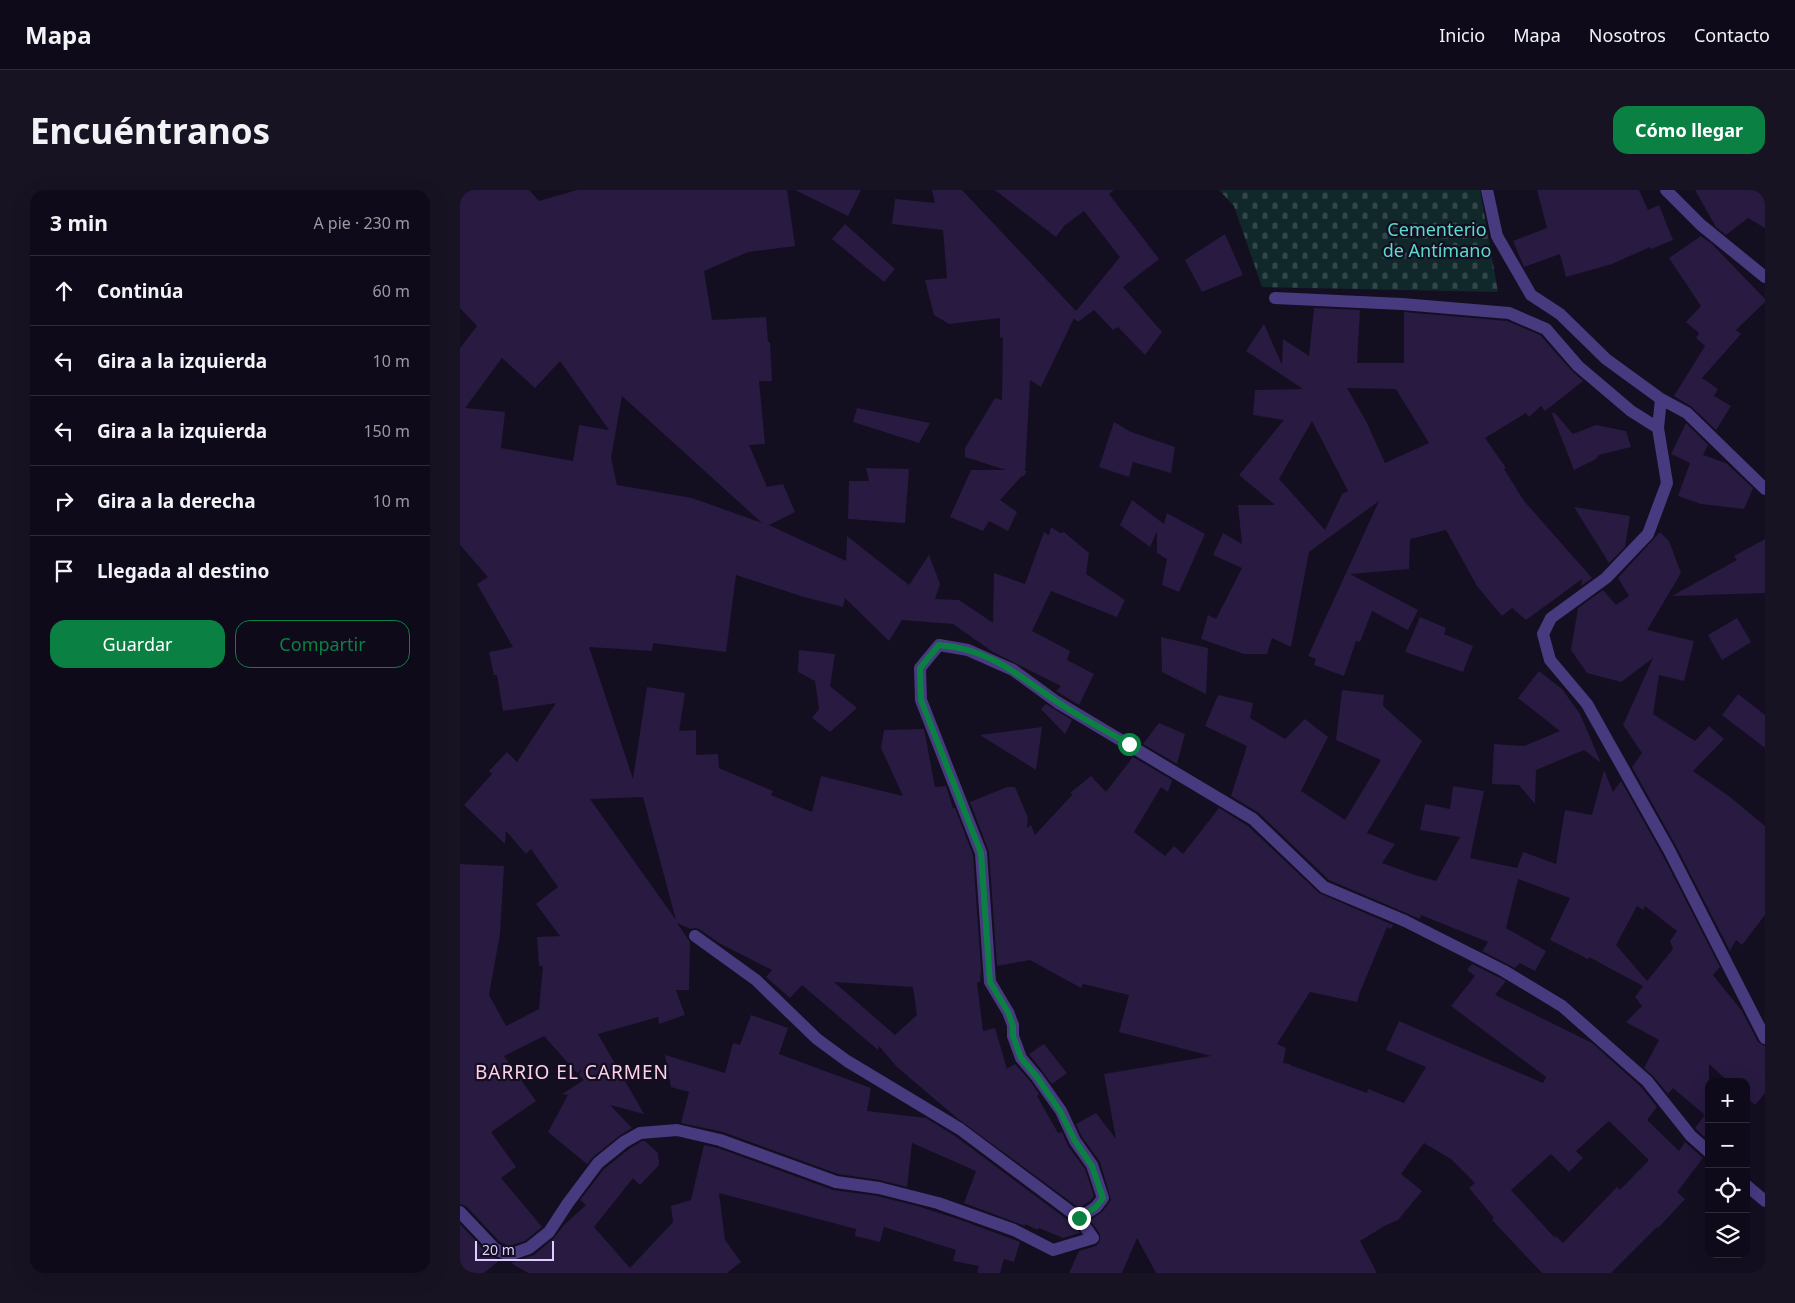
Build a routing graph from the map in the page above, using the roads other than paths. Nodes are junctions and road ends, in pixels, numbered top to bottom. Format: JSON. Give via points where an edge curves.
{"nodes":[{"id":1,"x":1487,"y":190,"type":"edge"},
{"id":2,"x":1666,"y":190,"type":"edge"},
{"id":3,"x":1765,"y":277,"type":"edge"},
{"id":4,"x":1275,"y":298,"type":"dead end"},
{"id":5,"x":1661,"y":399,"type":"junction"},
{"id":6,"x":1658,"y":428,"type":"junction"},
{"id":7,"x":1765,"y":489,"type":"edge"},
{"id":8,"x":696,"y":936,"type":"dead end"},
{"id":9,"x":1765,"y":1038,"type":"edge"},
{"id":10,"x":1705,"y":1149,"type":"edge"},
{"id":11,"x":1750,"y":1188,"type":"edge"},
{"id":12,"x":1765,"y":1201,"type":"edge"},
{"id":13,"x":460,"y":1212,"type":"edge"},
{"id":14,"x":1079,"y":1218,"type":"junction"}],
"edges":[{"from":1,"to":5,"type":"street","via":[[1497,236],[1530,295],[1560,314],[1606,359]]},
{"from":2,"to":3,"type":"street","via":[[1701,225]]},
{"from":4,"to":6,"type":"street","via":[[1509,313],[1546,330],[1578,366],[1631,411]]},
{"from":5,"to":6,"type":"street"},
{"from":5,"to":7,"type":"street","via":[[1687,413]]},
{"from":6,"to":9,"type":"street","via":[[1667,483],[1648,534],[1606,578],[1551,618],[1543,634],[1550,660],[1587,704],[1669,850]]},
{"from":8,"to":14,"type":"street","via":[[756,980],[817,1038],[847,1061],[960,1129]]},
{"from":10,"to":14,"type":"street","via":[[1690,1136],[1647,1081],[1562,1006],[1504,971],[1405,921],[1324,888],[1253,819],[1057,702],[1013,670],[968,650],[939,645],[920,668],[921,700],[981,853],[990,982],[1008,1012],[1021,1058],[1057,1105],[1092,1166],[1103,1198]]},
{"from":11,"to":12,"type":"street"},
{"from":13,"to":14,"type":"street","via":[[495,1249],[509,1254],[529,1248],[549,1232],[598,1163],[624,1142],[640,1133],[677,1130],[720,1140],[836,1182],[879,1188],[938,1203],[1008,1227],[1053,1250],[1093,1238]]}]}
